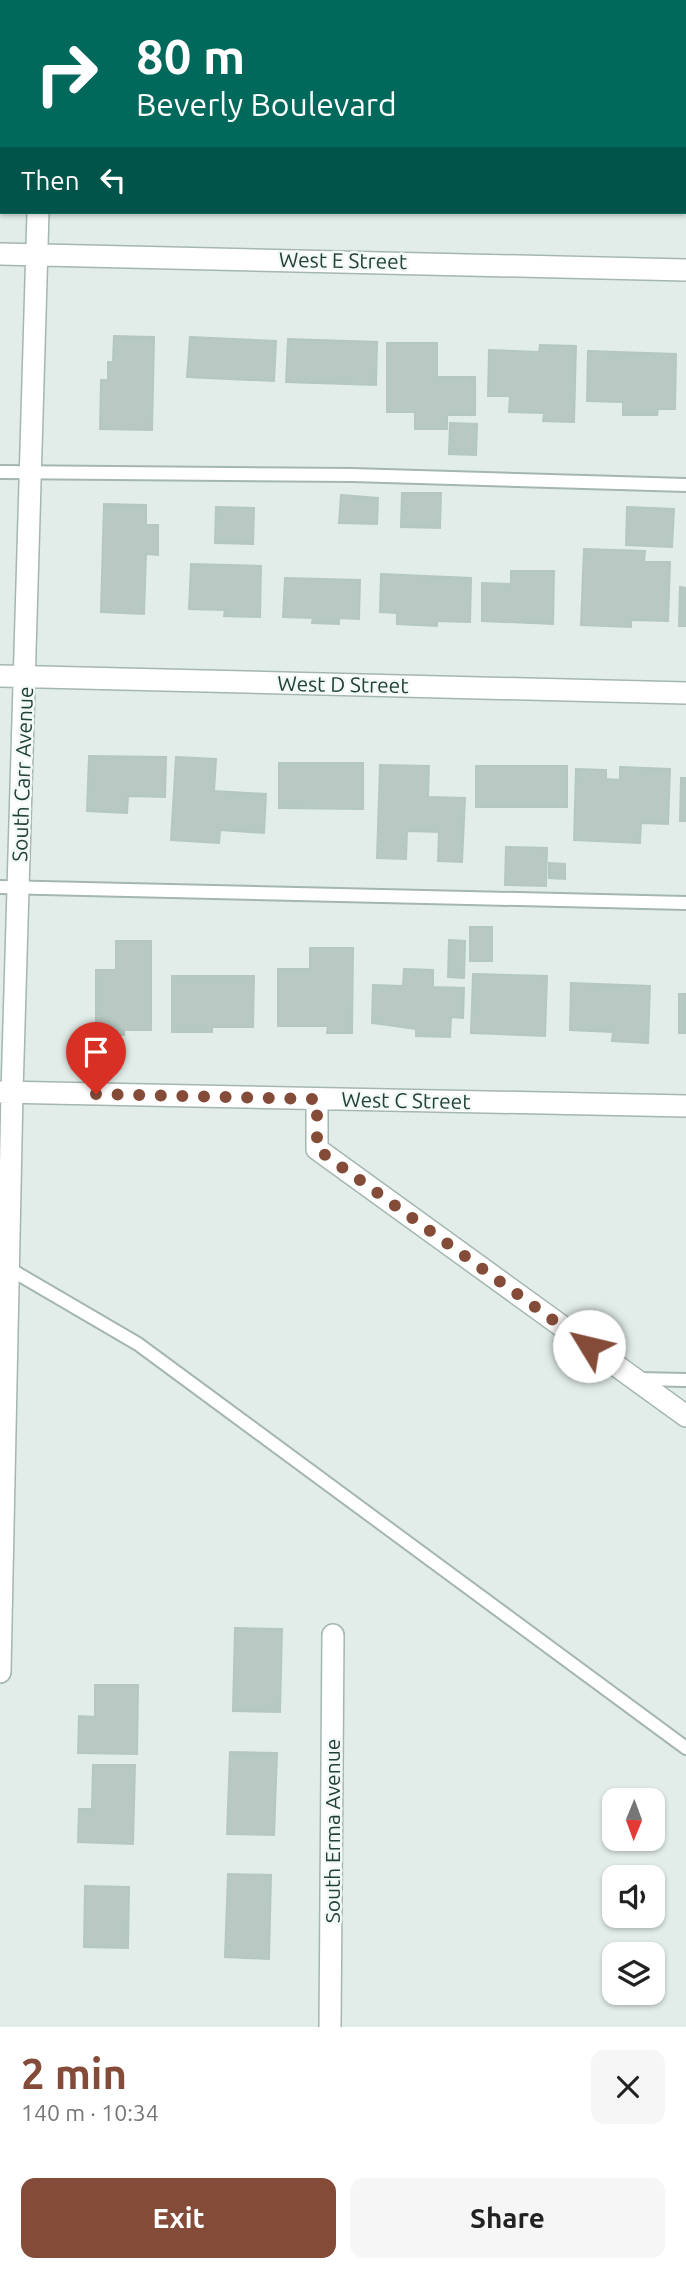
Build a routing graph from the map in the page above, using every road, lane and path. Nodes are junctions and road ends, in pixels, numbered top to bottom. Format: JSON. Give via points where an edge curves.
{"nodes":[{"id":1,"x":38,"y":214,"type":"edge"},
{"id":2,"x":0,"y":254,"type":"edge"},
{"id":3,"x":37,"y":255,"type":"junction"},
{"id":4,"x":686,"y":270,"type":"edge"},
{"id":5,"x":0,"y":472,"type":"edge"},
{"id":6,"x":30,"y":473,"type":"junction"},
{"id":7,"x":686,"y":485,"type":"edge"},
{"id":8,"x":0,"y":676,"type":"edge"},
{"id":9,"x":24,"y":676,"type":"junction"},
{"id":10,"x":686,"y":693,"type":"edge"},
{"id":11,"x":9,"y":887,"type":"edge"},
{"id":12,"x":686,"y":903,"type":"edge"},
{"id":13,"x":6,"y":1092,"type":"edge"},
{"id":14,"x":317,"y":1099,"type":"junction"},
{"id":15,"x":686,"y":1106,"type":"edge"},
{"id":16,"x":8,"y":1268,"type":"junction"},
{"id":17,"x":3,"y":1332,"type":"edge"},
{"id":18,"x":634,"y":1378,"type":"junction"},
{"id":19,"x":686,"y":1380,"type":"edge"},
{"id":20,"x":686,"y":1416,"type":"edge"},
{"id":21,"x":1,"y":1589,"type":"edge"},
{"id":22,"x":333,"y":1635,"type":"dead end"},
{"id":23,"x":0,"y":1672,"type":"edge"},
{"id":24,"x":686,"y":1748,"type":"edge"},
{"id":25,"x":330,"y":2027,"type":"edge"}],
"edges":[{"from":1,"to":3,"type":"street","name":"South Carr Avenue"},
{"from":2,"to":3,"type":"street","name":"West E Street"},
{"from":3,"to":4,"type":"street","name":"West E Street"},
{"from":3,"to":6,"type":"street","name":"South Carr Avenue"},
{"from":5,"to":6,"type":"lane"},
{"from":6,"to":7,"type":"lane","via":[[352,475]]},
{"from":6,"to":9,"type":"street","name":"South Carr Avenue"},
{"from":8,"to":9,"type":"street","name":"West D Street"},
{"from":9,"to":10,"type":"street","name":"West D Street"},
{"from":9,"to":11,"type":"street","name":"South Carr Avenue"},
{"from":11,"to":12,"type":"lane"},
{"from":11,"to":13,"type":"street","name":"South Carr Avenue"},
{"from":13,"to":14,"type":"street","name":"West C Street"},
{"from":13,"to":16,"type":"street","name":"South Carr Avenue"},
{"from":14,"to":15,"type":"street","name":"West C Street"},
{"from":14,"to":18,"type":"street","via":[[317,1149]]},
{"from":16,"to":17,"type":"street","name":"South Carr Avenue"},
{"from":16,"to":24,"type":"lane","via":[[138,1344]]},
{"from":17,"to":21,"type":"street","name":"South Carr Avenue"},
{"from":18,"to":19,"type":"lane"},
{"from":18,"to":20,"type":"street"},
{"from":21,"to":23,"type":"street","name":"South Carr Avenue"},
{"from":22,"to":25,"type":"street","name":"South Erma Avenue"}]}
